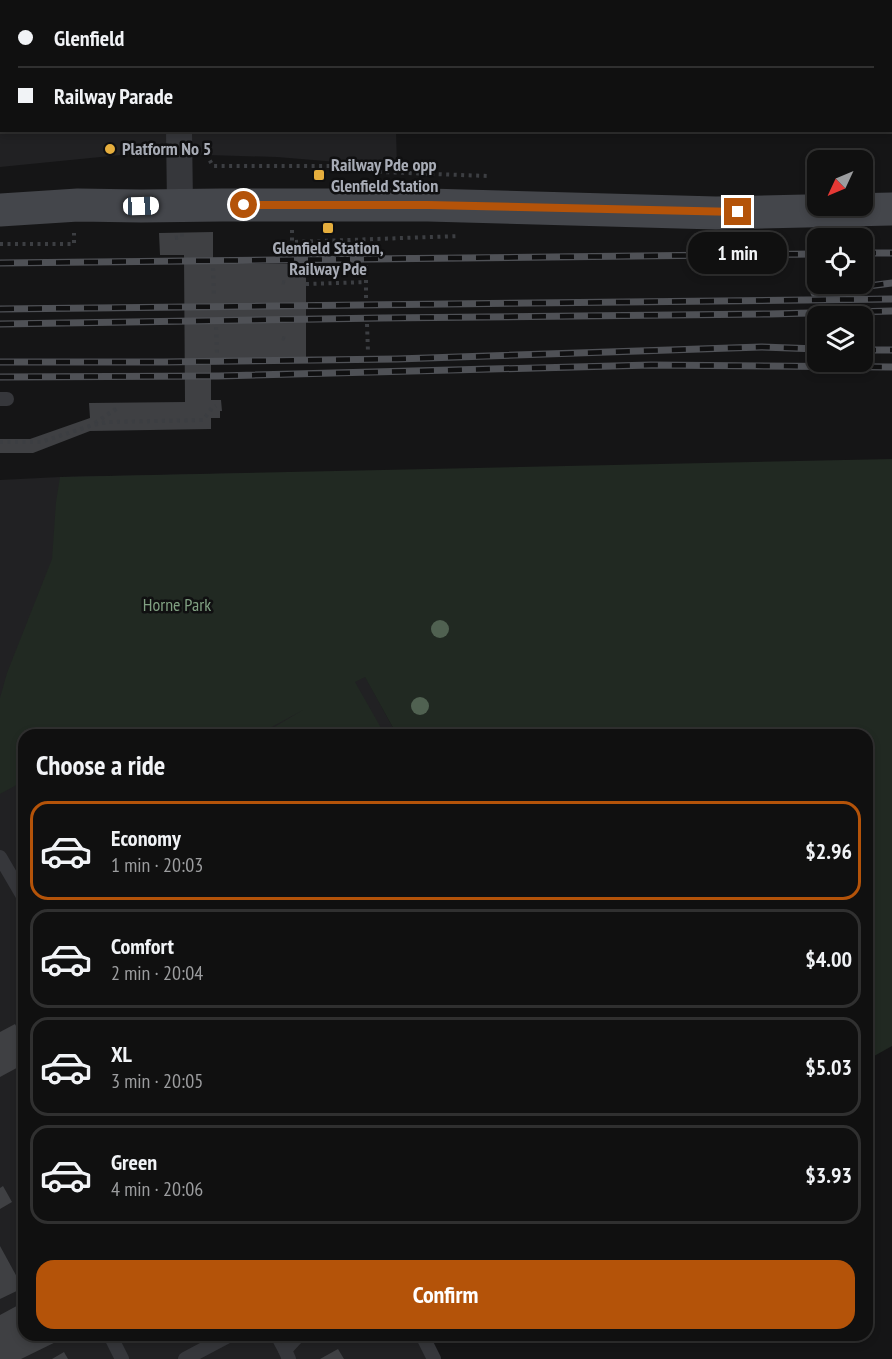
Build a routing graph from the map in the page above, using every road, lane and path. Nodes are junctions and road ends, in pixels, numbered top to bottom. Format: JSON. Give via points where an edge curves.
{"nodes":[{"id":1,"x":179,"y":132,"type":"edge"},
{"id":2,"x":206,"y":154,"type":"dead end"},
{"id":3,"x":495,"y":176,"type":"dead end"},
{"id":4,"x":180,"y":205,"type":"junction"},
{"id":5,"x":892,"y":209,"type":"edge"},
{"id":6,"x":0,"y":210,"type":"edge"},
{"id":7,"x":0,"y":244,"type":"edge"},
{"id":8,"x":74,"y":244,"type":"dead end"},
{"id":9,"x":366,"y":265,"type":"dead end"},
{"id":10,"x":213,"y":268,"type":"dead end"},
{"id":11,"x":366,"y":282,"type":"junction"},
{"id":12,"x":306,"y":284,"type":"dead end"},
{"id":13,"x":214,"y":298,"type":"dead end"},
{"id":14,"x":366,"y":298,"type":"dead end"},
{"id":15,"x":367,"y":324,"type":"dead end"},
{"id":16,"x":216,"y":327,"type":"dead end"},
{"id":17,"x":282,"y":338,"type":"dead end"},
{"id":18,"x":288,"y":340,"type":"dead end"},
{"id":19,"x":368,"y":352,"type":"dead end"},
{"id":20,"x":217,"y":353,"type":"dead end"},
{"id":21,"x":216,"y":406,"type":"dead end"},
{"id":22,"x":119,"y":407,"type":"dead end"},
{"id":23,"x":93,"y":425,"type":"junction"},
{"id":24,"x":0,"y":442,"type":"edge"},
{"id":25,"x":0,"y":857,"type":"edge"},
{"id":26,"x":18,"y":888,"type":"edge"},
{"id":27,"x":113,"y":1341,"type":"edge"},
{"id":28,"x":219,"y":1341,"type":"edge"},
{"id":29,"x":280,"y":1341,"type":"edge"},
{"id":30,"x":295,"y":1341,"type":"edge"},
{"id":31,"x":425,"y":1341,"type":"edge"},
{"id":32,"x":287,"y":1355,"type":"edge"},
{"id":33,"x":122,"y":1359,"type":"edge"},
{"id":34,"x":185,"y":1359,"type":"edge"},
{"id":35,"x":434,"y":1359,"type":"edge"}],
"edges":[{"from":1,"to":4,"type":"street"},
{"from":2,"to":3,"type":"path","via":[[213,166],[335,166],[382,172]]},
{"from":4,"to":5,"type":"street","via":[[428,205],[716,213]]},
{"from":4,"to":6,"type":"street"},
{"from":7,"to":8,"type":"path"},
{"from":9,"to":11,"type":"path"},
{"from":10,"to":13,"type":"path"},
{"from":11,"to":12,"type":"path"},
{"from":11,"to":14,"type":"path"},
{"from":15,"to":19,"type":"path"},
{"from":16,"to":20,"type":"path"},
{"from":17,"to":18,"type":"path"},
{"from":21,"to":23,"type":"path","via":[[203,420]]},
{"from":22,"to":23,"type":"path"},
{"from":23,"to":24,"type":"path","via":[[40,442]]},
{"from":25,"to":26,"type":"lane"},
{"from":27,"to":33,"type":"lane"},
{"from":28,"to":34,"type":"lane"},
{"from":29,"to":32,"type":"lane"},
{"from":30,"to":32,"type":"lane"},
{"from":31,"to":35,"type":"lane"}]}
